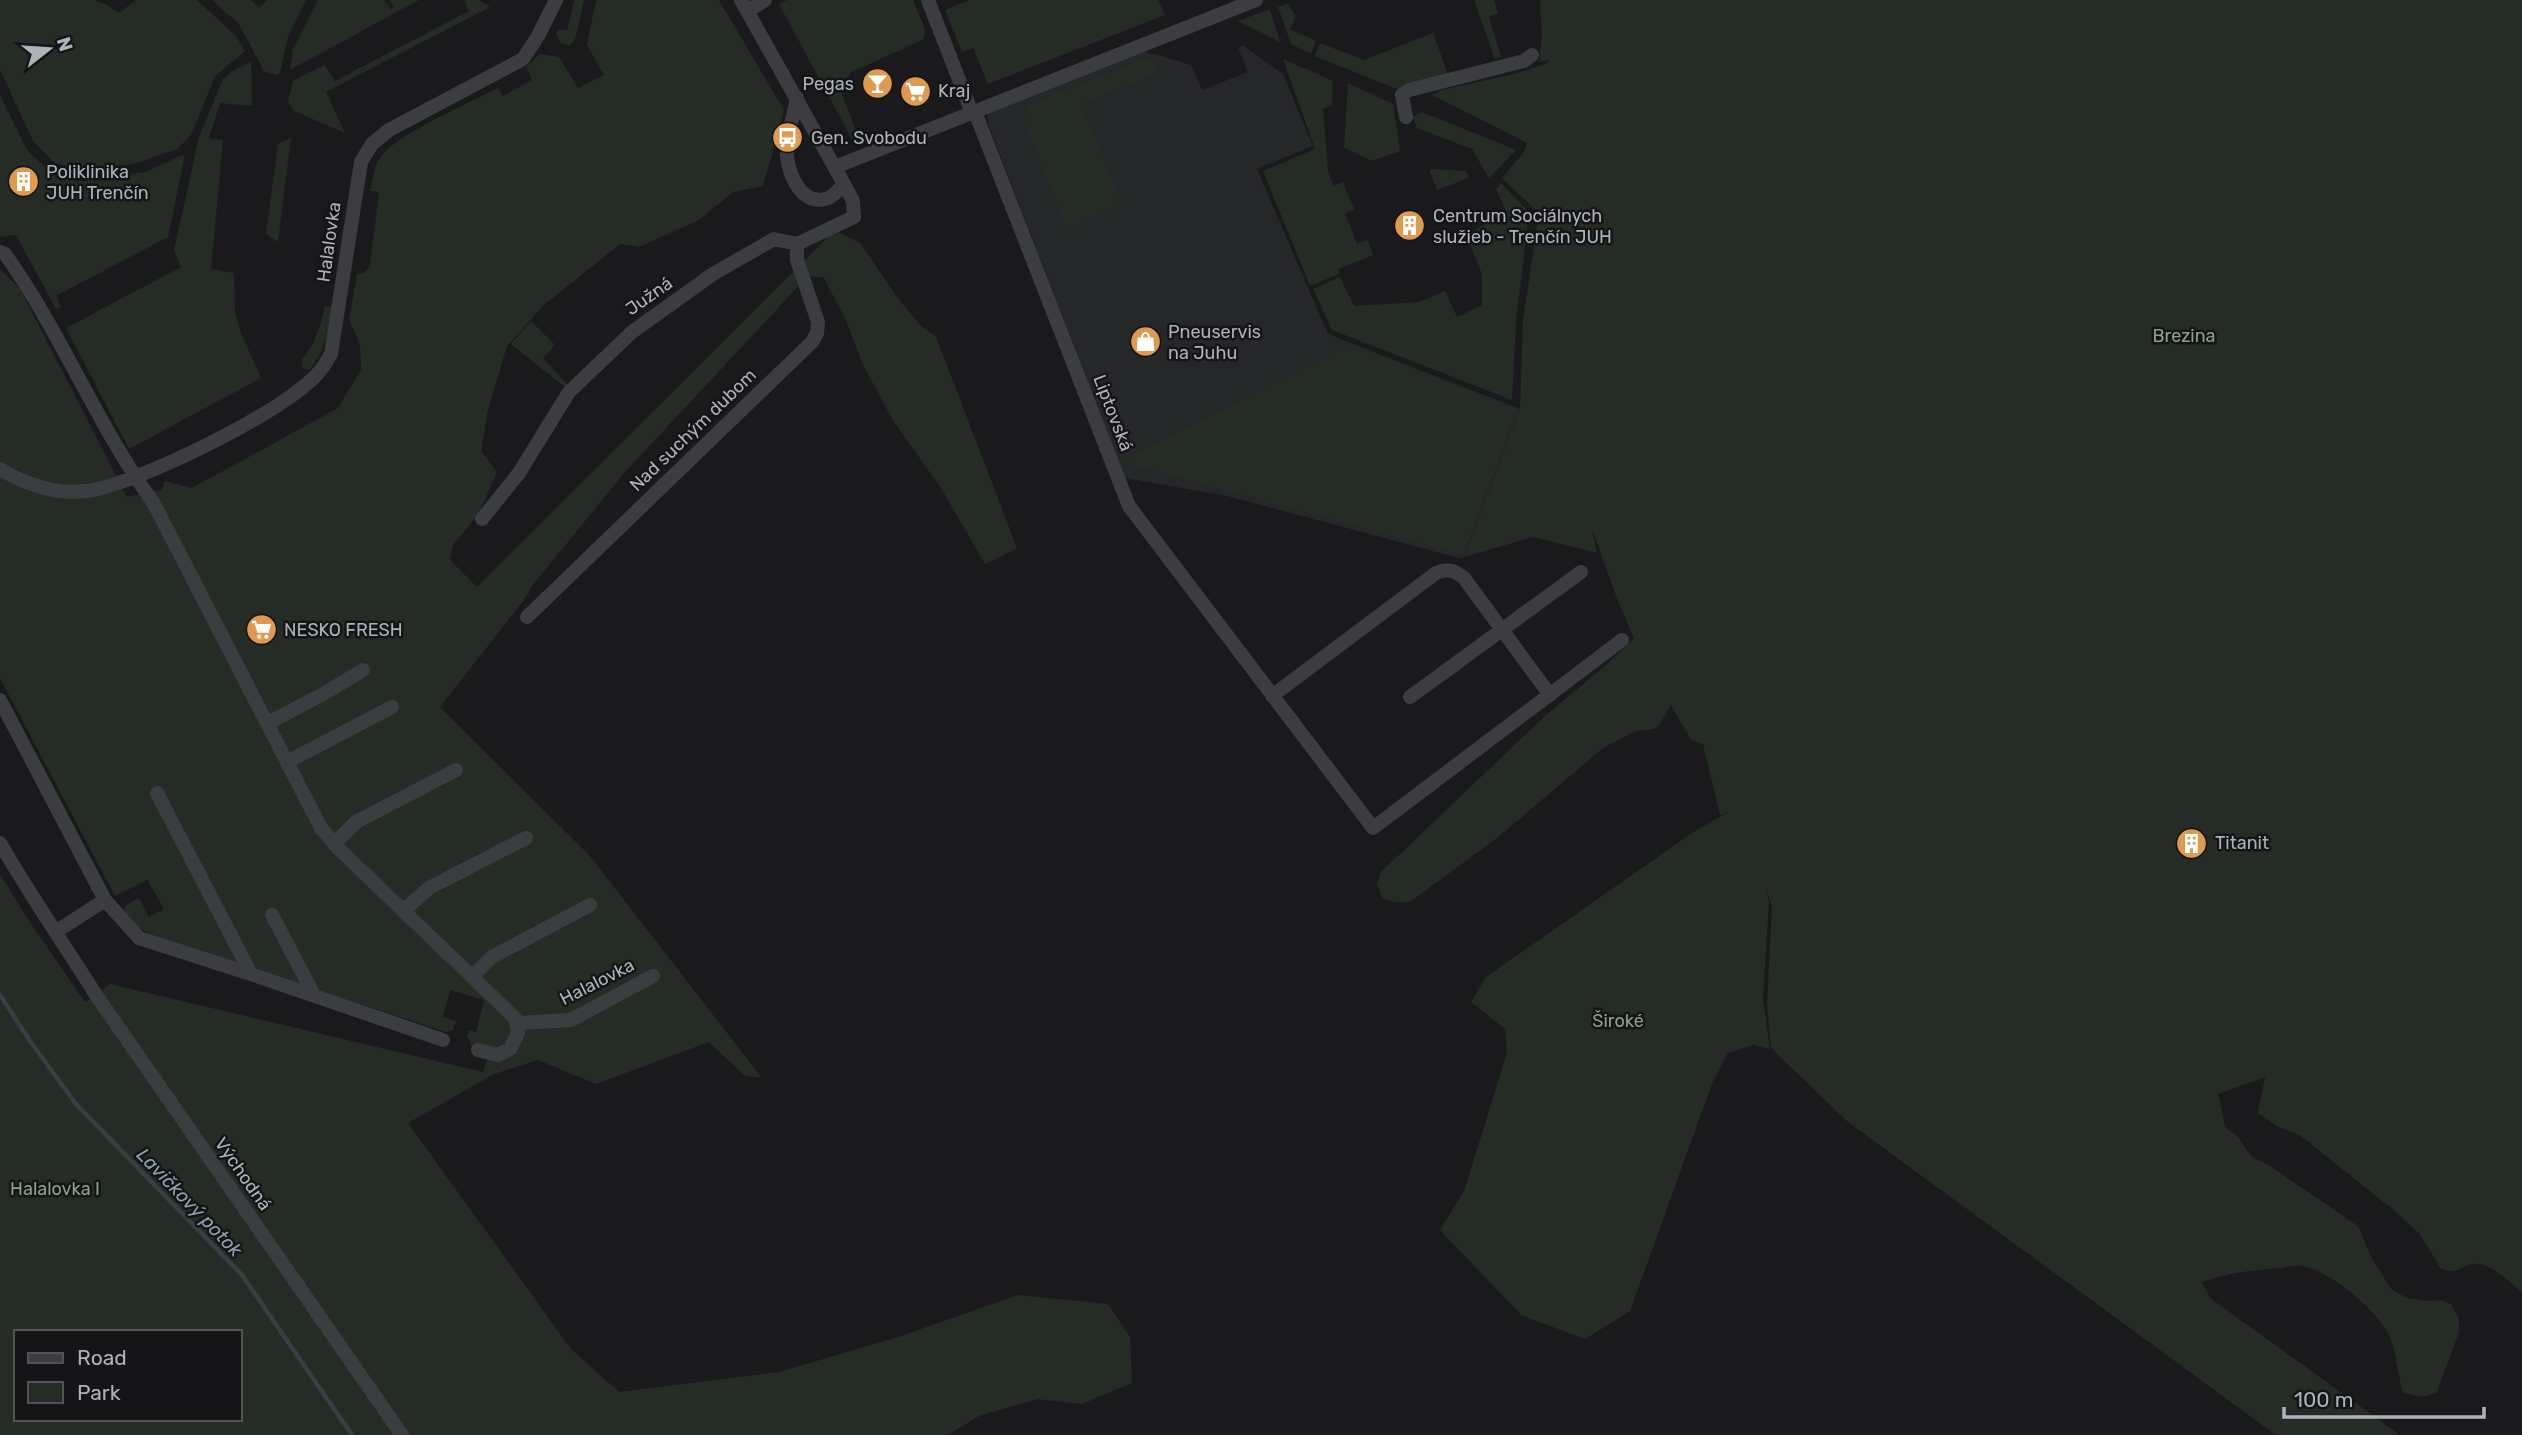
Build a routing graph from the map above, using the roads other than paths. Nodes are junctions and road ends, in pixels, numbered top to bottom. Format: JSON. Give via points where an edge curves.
{"nodes":[{"id":1,"x":556,"y":0,"type":"edge"},
{"id":2,"x":765,"y":0,"type":"edge"},
{"id":3,"x":929,"y":0,"type":"edge"},
{"id":4,"x":1254,"y":1,"type":"edge"},
{"id":5,"x":744,"y":6,"type":"edge"},
{"id":6,"x":1532,"y":55,"type":"dead end"},
{"id":7,"x":797,"y":98,"type":"junction"},
{"id":8,"x":973,"y":113,"type":"junction"},
{"id":9,"x":1406,"y":117,"type":"dead end"},
{"id":10,"x":835,"y":167,"type":"junction"},
{"id":11,"x":844,"y":184,"type":"junction"},
{"id":12,"x":797,"y":244,"type":"junction"},
{"id":13,"x":0,"y":252,"type":"edge"},
{"id":14,"x":0,"y":469,"type":"edge"},
{"id":15,"x":135,"y":477,"type":"junction"},
{"id":16,"x":482,"y":519,"type":"dead end"},
{"id":17,"x":1581,"y":572,"type":"dead end"},
{"id":18,"x":527,"y":617,"type":"dead end"},
{"id":19,"x":1502,"y":630,"type":"junction"},
{"id":20,"x":1622,"y":640,"type":"dead end"},
{"id":21,"x":363,"y":670,"type":"dead end"},
{"id":22,"x":1550,"y":695,"type":"junction"},
{"id":23,"x":1272,"y":696,"type":"junction"},
{"id":24,"x":1410,"y":697,"type":"dead end"},
{"id":25,"x":0,"y":700,"type":"edge"},
{"id":26,"x":392,"y":707,"type":"dead end"},
{"id":27,"x":268,"y":723,"type":"junction"},
{"id":28,"x":287,"y":762,"type":"junction"},
{"id":29,"x":456,"y":769,"type":"dead end"},
{"id":30,"x":157,"y":793,"type":"dead end"},
{"id":31,"x":526,"y":838,"type":"dead end"},
{"id":32,"x":0,"y":843,"type":"edge"},
{"id":33,"x":334,"y":844,"type":"junction"},
{"id":34,"x":105,"y":900,"type":"junction"},
{"id":35,"x":590,"y":905,"type":"dead end"},
{"id":36,"x":404,"y":911,"type":"junction"},
{"id":37,"x":272,"y":915,"type":"dead end"},
{"id":38,"x":57,"y":931,"type":"junction"},
{"id":39,"x":251,"y":974,"type":"junction"},
{"id":40,"x":653,"y":976,"type":"dead end"},
{"id":41,"x":472,"y":977,"type":"junction"},
{"id":42,"x":314,"y":995,"type":"junction"},
{"id":43,"x":517,"y":1023,"type":"junction"},
{"id":44,"x":443,"y":1040,"type":"dead end"},
{"id":45,"x":478,"y":1050,"type":"dead end"},
{"id":46,"x":402,"y":1435,"type":"edge"}],
"edges":[{"from":1,"to":15,"type":"street","name":"Halalovka","via":[[523,59],[412,117],[372,144],[361,162],[331,354],[318,373],[247,425]]},
{"from":2,"to":5,"type":"street"},
{"from":3,"to":8,"type":"street","name":"Liptovská"},
{"from":4,"to":8,"type":"street"},
{"from":5,"to":7,"type":"street"},
{"from":6,"to":9,"type":"street","via":[[1524,61],[1409,90],[1402,95]]},
{"from":7,"to":10,"type":"street"},
{"from":7,"to":11,"type":"street","via":[[786,148],[794,181],[807,197],[818,200],[834,195]]},
{"from":8,"to":10,"type":"street"},
{"from":8,"to":23,"type":"street","name":"Liptovská","via":[[1129,506]]},
{"from":10,"to":11,"type":"street","name":"Južná"},
{"from":11,"to":12,"type":"street","name":"Južná","via":[[853,201],[854,216]]},
{"from":12,"to":16,"type":"street","name":"Južná","via":[[774,239],[713,274],[632,332],[569,392],[520,473]]},
{"from":12,"to":18,"type":"street","name":"Nad suchým dubom","via":[[797,260],[818,322],[812,342]]},
{"from":13,"to":15,"type":"street","via":[[47,317]]},
{"from":14,"to":15,"type":"street","name":"Halalovka","via":[[49,490],[86,491]]},
{"from":15,"to":27,"type":"street","via":[[153,502]]},
{"from":17,"to":19,"type":"street"},
{"from":19,"to":22,"type":"street"},
{"from":19,"to":23,"type":"street","via":[[1464,578],[1444,570]]},
{"from":19,"to":24,"type":"street"},
{"from":20,"to":22,"type":"street","name":"Liptovská"},
{"from":21,"to":27,"type":"street"},
{"from":22,"to":23,"type":"street","name":"Liptovská","via":[[1373,828]]},
{"from":25,"to":34,"type":"street"},
{"from":26,"to":28,"type":"street"},
{"from":27,"to":28,"type":"street"},
{"from":28,"to":33,"type":"street"},
{"from":29,"to":33,"type":"street","via":[[356,822]]},
{"from":30,"to":39,"type":"street"},
{"from":31,"to":36,"type":"street","via":[[425,891]]},
{"from":32,"to":38,"type":"street","name":"Východná"},
{"from":33,"to":36,"type":"street"},
{"from":34,"to":38,"type":"street"},
{"from":34,"to":39,"type":"street","via":[[139,938]]},
{"from":35,"to":41,"type":"street","via":[[492,957]]},
{"from":36,"to":41,"type":"street"},
{"from":37,"to":42,"type":"street"},
{"from":38,"to":46,"type":"street","name":"Východná","via":[[96,995]]},
{"from":39,"to":42,"type":"street"},
{"from":40,"to":43,"type":"street","name":"Halalovka","via":[[571,1020]]},
{"from":41,"to":43,"type":"street"},
{"from":42,"to":44,"type":"street"},
{"from":43,"to":45,"type":"street","via":[[517,1038],[510,1049],[498,1055]]}]}
